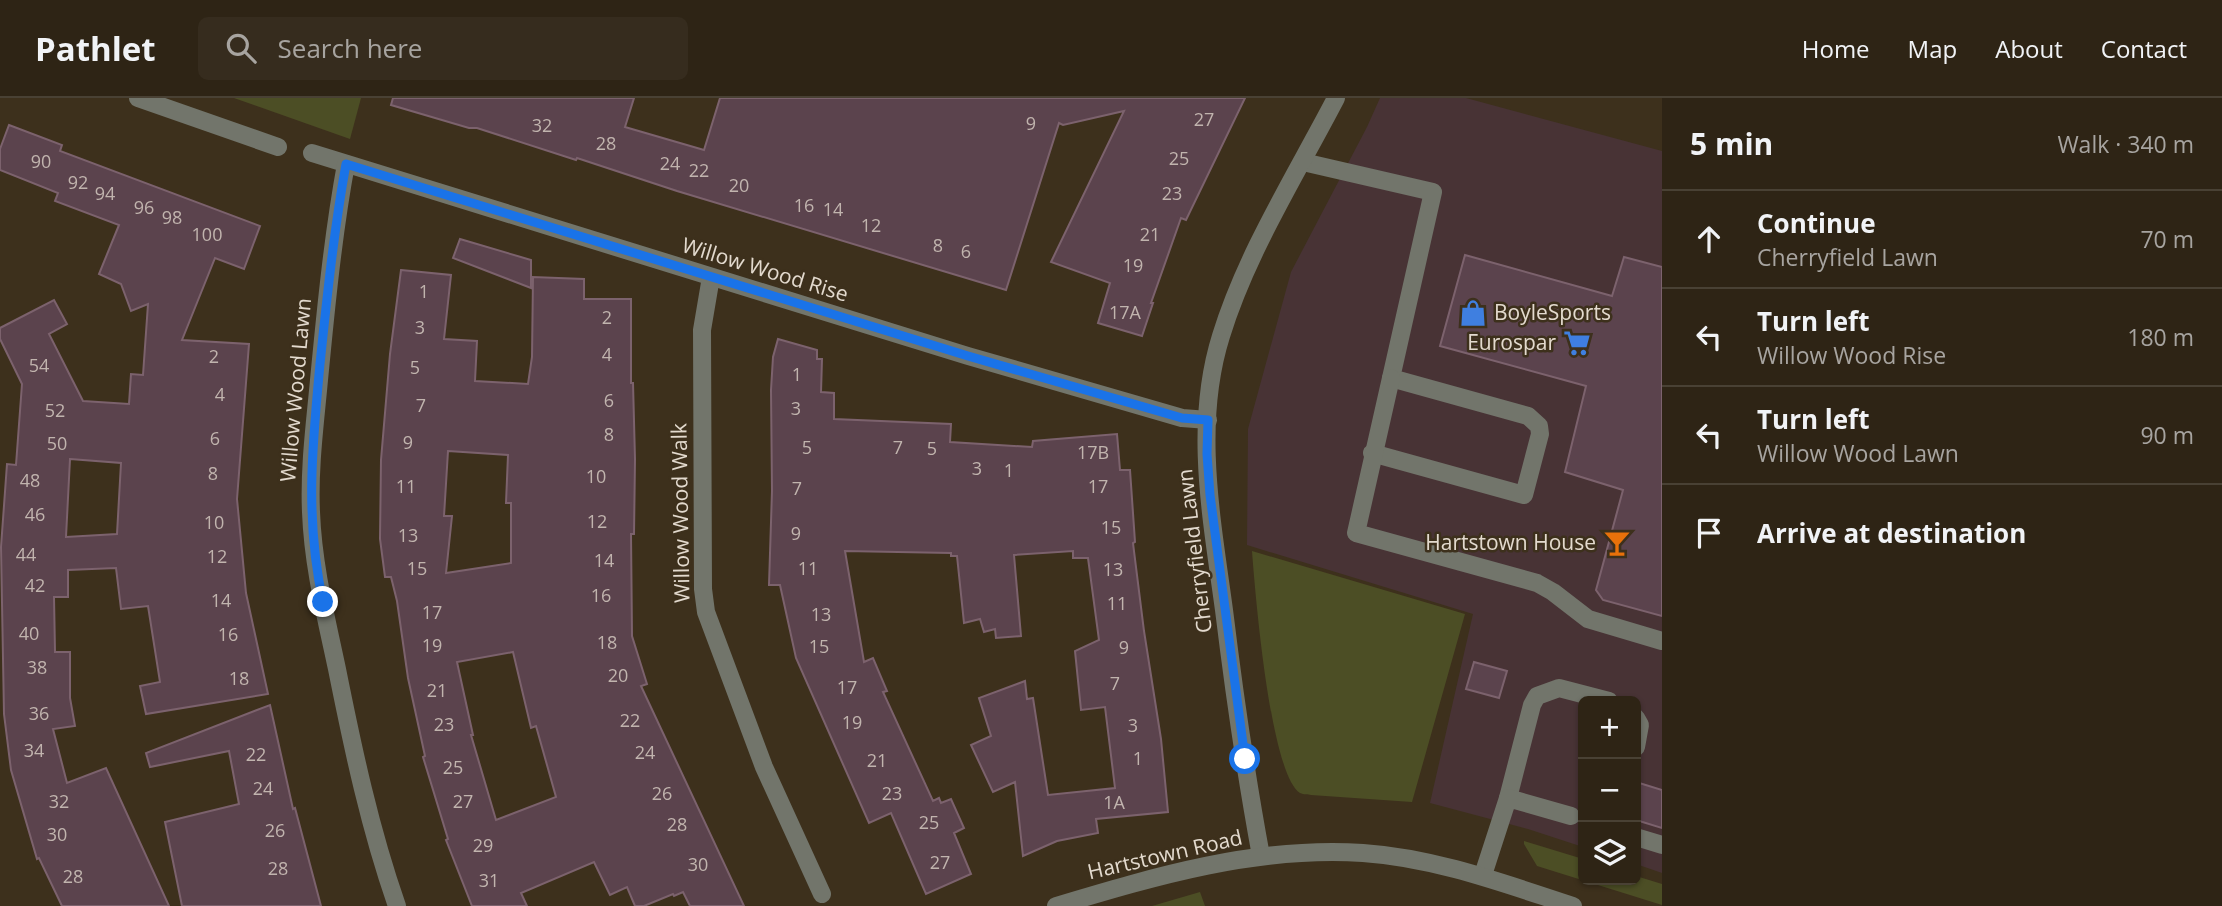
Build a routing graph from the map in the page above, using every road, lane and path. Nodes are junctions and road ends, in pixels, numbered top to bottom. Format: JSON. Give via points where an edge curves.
{"nodes":[{"id":1,"x":138,"y":98,"type":"edge"},
{"id":2,"x":1336,"y":98,"type":"edge"},
{"id":3,"x":278,"y":147,"type":"dead end"},
{"id":4,"x":312,"y":153,"type":"dead end"},
{"id":5,"x":1303,"y":162,"type":"junction"},
{"id":6,"x":346,"y":164,"type":"junction"},
{"id":7,"x":711,"y":277,"type":"junction"},
{"id":8,"x":1391,"y":378,"type":"junction"},
{"id":9,"x":1208,"y":420,"type":"junction"},
{"id":10,"x":1372,"y":453,"type":"junction"},
{"id":11,"x":1662,"y":641,"type":"edge"},
{"id":12,"x":1590,"y":696,"type":"edge"},
{"id":13,"x":1508,"y":798,"type":"junction"},
{"id":14,"x":1571,"y":816,"type":"dead end"},
{"id":15,"x":1641,"y":839,"type":"edge"},
{"id":16,"x":1662,"y":845,"type":"edge"},
{"id":17,"x":1261,"y":856,"type":"junction"},
{"id":18,"x":1483,"y":875,"type":"junction"},
{"id":19,"x":822,"y":894,"type":"dead end"},
{"id":20,"x":397,"y":906,"type":"edge"},
{"id":21,"x":1056,"y":906,"type":"edge"},
{"id":22,"x":1573,"y":906,"type":"edge"}],
"edges":[{"from":1,"to":3,"type":"street"},
{"from":2,"to":5,"type":"street","name":"Cherryfield Lawn"},
{"from":4,"to":6,"type":"street","name":"Willow Wood Rise"},
{"from":5,"to":8,"type":"street","via":[[1433,192]]},
{"from":5,"to":9,"type":"street","name":"Cherryfield Lawn","via":[[1232,302],[1215,361]]},
{"from":6,"to":7,"type":"street","name":"Willow Wood Rise"},
{"from":6,"to":20,"type":"street","name":"Willow Wood Lawn","via":[[324,321],[310,472],[311,513],[317,577],[347,720]]},
{"from":7,"to":9,"type":"street","name":"Willow Wood Rise","via":[[1096,394],[1182,418]]},
{"from":7,"to":19,"type":"street","name":"Willow Wood Walk","via":[[702,340],[706,612],[764,767]]},
{"from":8,"to":10,"type":"street"},
{"from":8,"to":10,"type":"street","via":[[1528,416],[1539,426],[1540,434],[1524,495]]},
{"from":9,"to":17,"type":"street","name":"Cherryfield Lawn","via":[[1207,463],[1216,547]]},
{"from":10,"to":11,"type":"street","via":[[1356,533],[1536,583],[1588,619]]},
{"from":12,"to":13,"type":"street","via":[[1559,688],[1537,696]]},
{"from":13,"to":14,"type":"street"},
{"from":13,"to":18,"type":"street"},
{"from":15,"to":16,"type":"street"},
{"from":17,"to":18,"type":"street","name":"Hartstown Road","via":[[1365,853]]},
{"from":17,"to":21,"type":"street","name":"Hartstown Road","via":[[1202,866]]},
{"from":18,"to":22,"type":"street","name":"Hartstown Road"}]}
